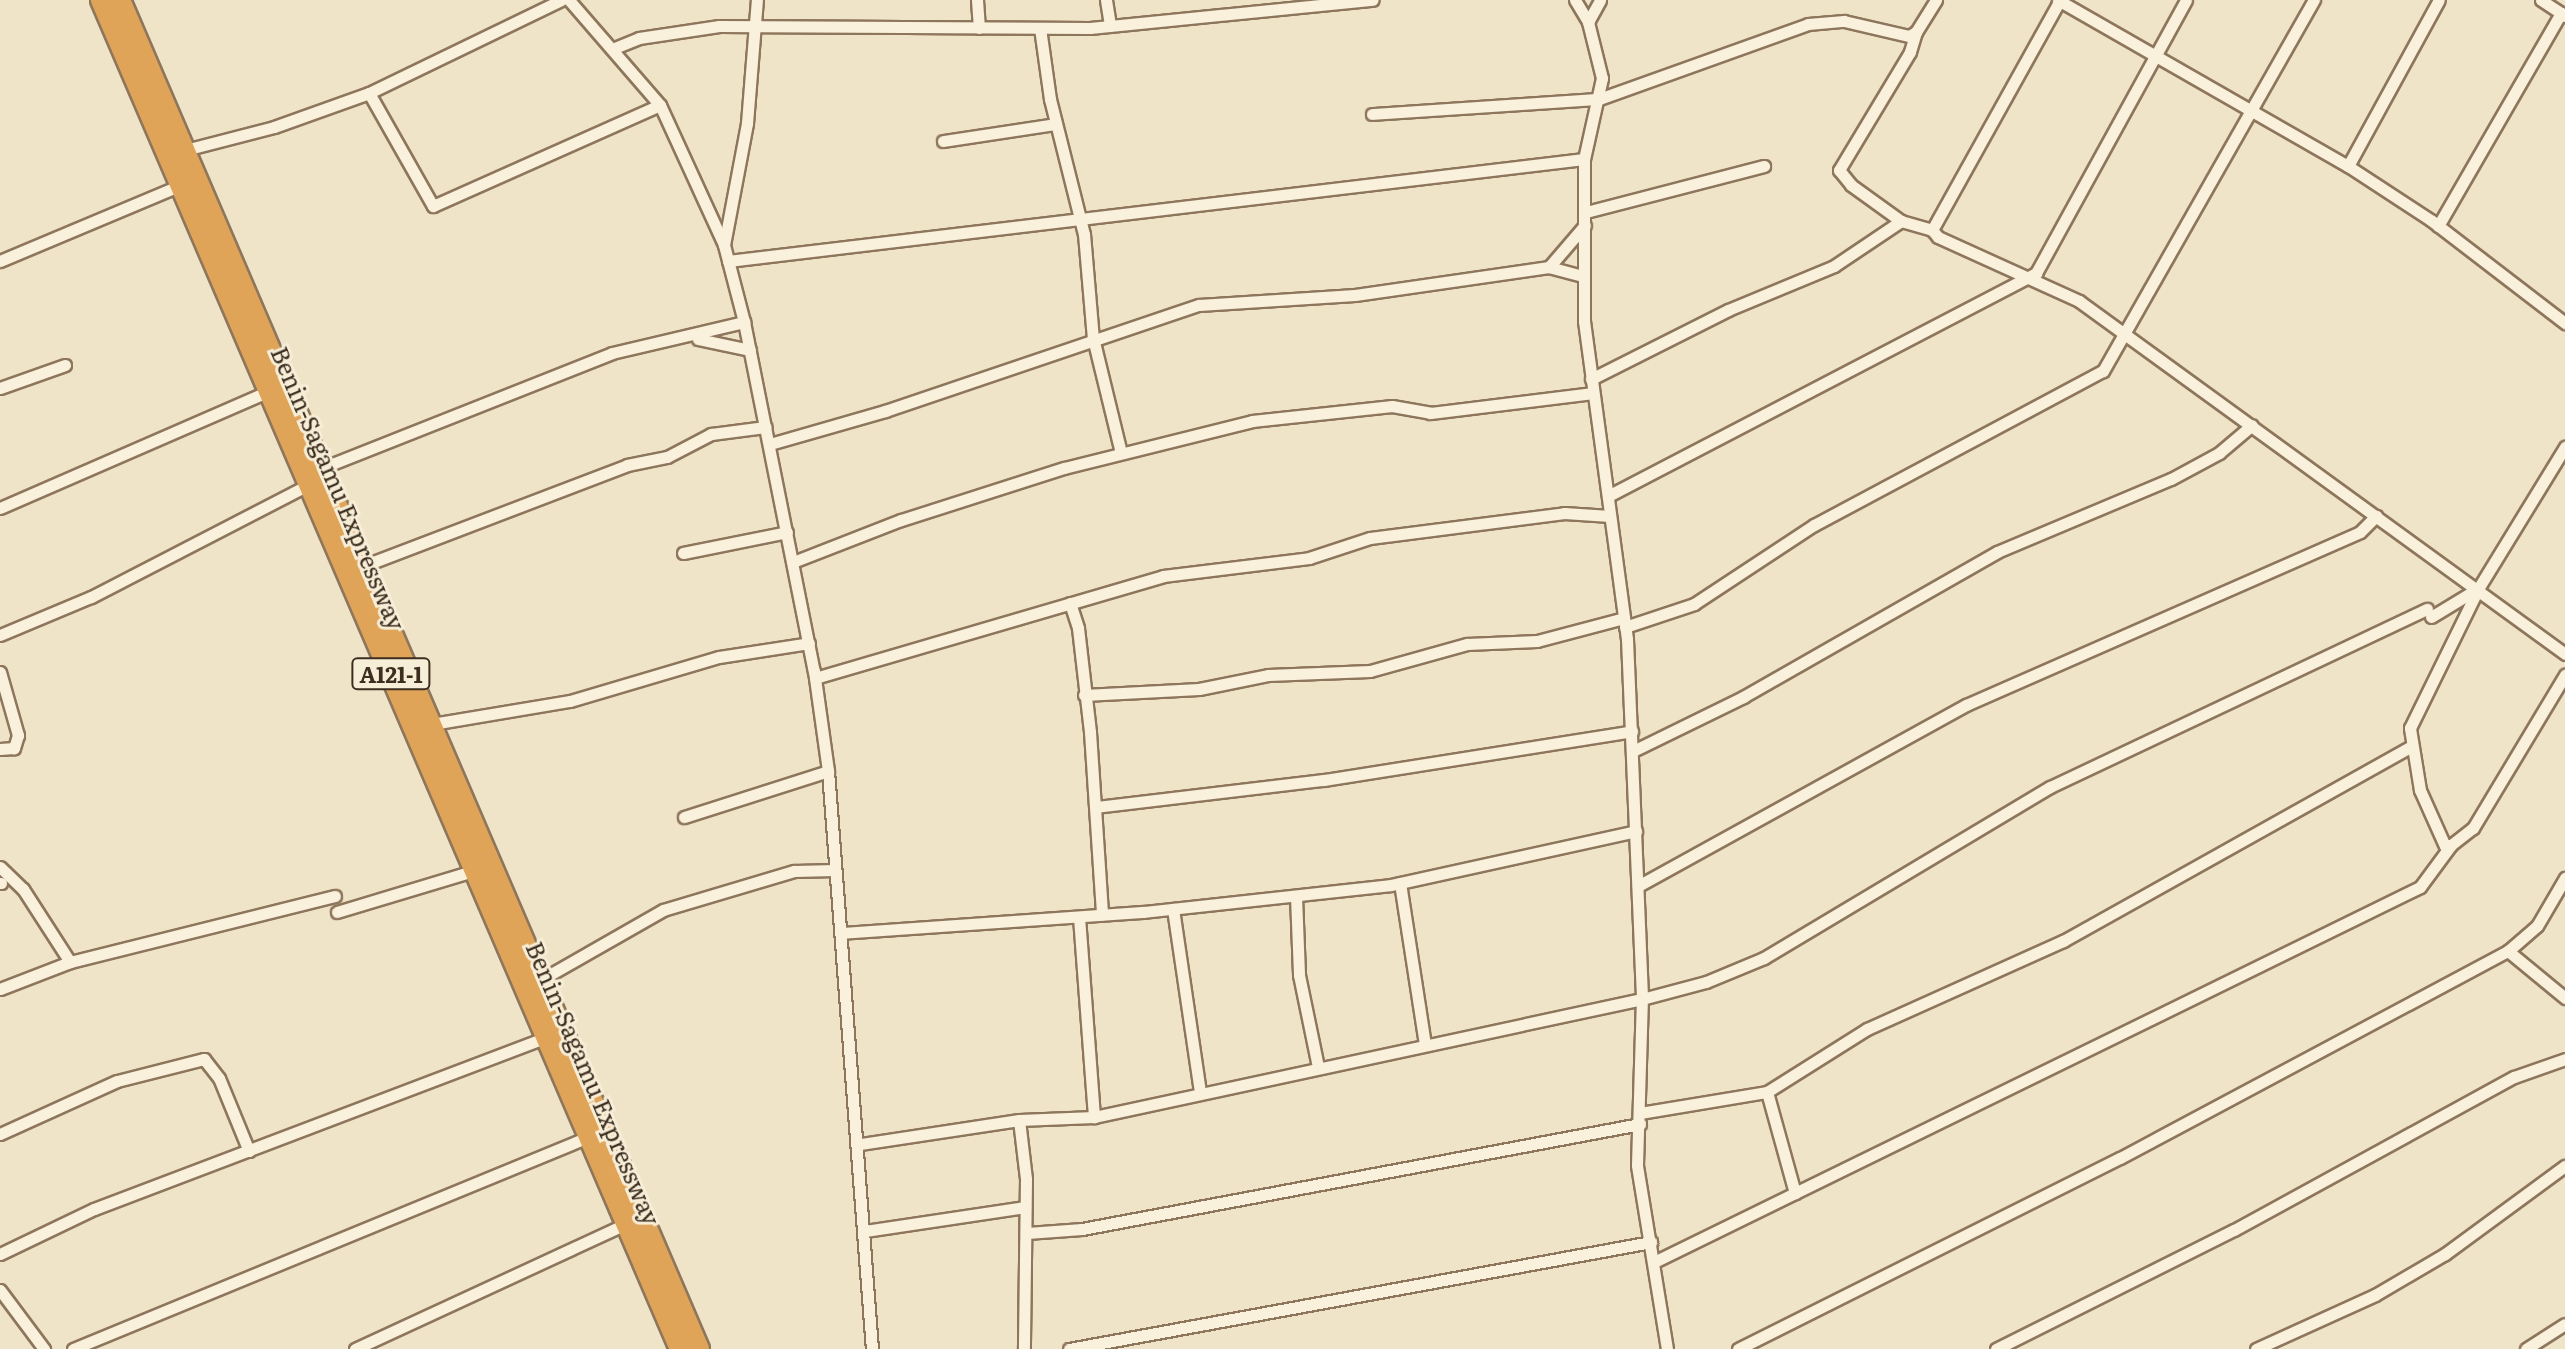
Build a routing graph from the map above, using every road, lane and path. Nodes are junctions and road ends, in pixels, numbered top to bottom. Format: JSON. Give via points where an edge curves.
{"nodes":[{"id":1,"x":101,"y":0,"type":"edge"},
{"id":2,"x":120,"y":0,"type":"edge"},
{"id":3,"x":561,"y":0,"type":"edge"},
{"id":4,"x":569,"y":0,"type":"edge"},
{"id":5,"x":757,"y":0,"type":"edge"},
{"id":6,"x":977,"y":0,"type":"edge"},
{"id":7,"x":1106,"y":0,"type":"edge"},
{"id":8,"x":1373,"y":0,"type":"edge"},
{"id":9,"x":1575,"y":0,"type":"edge"},
{"id":10,"x":1600,"y":0,"type":"edge"},
{"id":11,"x":1936,"y":0,"type":"edge"},
{"id":12,"x":2059,"y":0,"type":"edge"},
{"id":13,"x":2186,"y":0,"type":"edge"},
{"id":14,"x":2314,"y":0,"type":"edge"},
{"id":15,"x":2439,"y":0,"type":"edge"},
{"id":16,"x":2541,"y":0,"type":"edge"},
{"id":17,"x":2563,"y":14,"type":"edge"},
{"id":18,"x":1588,"y":22,"type":"junction"},
{"id":19,"x":1110,"y":26,"type":"junction"},
{"id":20,"x":979,"y":28,"type":"junction"},
{"id":21,"x":1040,"y":28,"type":"junction"},
{"id":22,"x":755,"y":29,"type":"junction"},
{"id":23,"x":1916,"y":32,"type":"junction"},
{"id":24,"x":612,"y":49,"type":"junction"},
{"id":25,"x":2155,"y":54,"type":"junction"},
{"id":26,"x":369,"y":93,"type":"junction"},
{"id":27,"x":1599,"y":99,"type":"junction"},
{"id":28,"x":660,"y":105,"type":"junction"},
{"id":29,"x":2250,"y":108,"type":"junction"},
{"id":30,"x":1372,"y":114,"type":"dead end"},
{"id":31,"x":1056,"y":124,"type":"junction"},
{"id":32,"x":943,"y":141,"type":"dead end"},
{"id":33,"x":185,"y":150,"type":"junction"},
{"id":34,"x":1584,"y":159,"type":"junction"},
{"id":35,"x":1764,"y":166,"type":"dead end"},
{"id":36,"x":2348,"y":166,"type":"junction"},
{"id":37,"x":178,"y":186,"type":"junction"},
{"id":38,"x":1586,"y":218,"type":"junction"},
{"id":39,"x":1081,"y":219,"type":"junction"},
{"id":40,"x":1901,"y":221,"type":"junction"},
{"id":41,"x":2438,"y":226,"type":"junction"},
{"id":42,"x":1932,"y":230,"type":"junction"},
{"id":43,"x":724,"y":245,"type":"junction"},
{"id":44,"x":0,"y":261,"type":"edge"},
{"id":45,"x":728,"y":261,"type":"junction"},
{"id":46,"x":1549,"y":267,"type":"junction"},
{"id":47,"x":1583,"y":276,"type":"junction"},
{"id":48,"x":2031,"y":278,"type":"junction"},
{"id":49,"x":744,"y":322,"type":"junction"},
{"id":50,"x":2565,"y":323,"type":"edge"},
{"id":51,"x":694,"y":338,"type":"junction"},
{"id":52,"x":1093,"y":338,"type":"junction"},
{"id":53,"x":2125,"y":339,"type":"junction"},
{"id":54,"x":750,"y":350,"type":"junction"},
{"id":55,"x":65,"y":365,"type":"dead end"},
{"id":56,"x":1591,"y":379,"type":"junction"},
{"id":57,"x":0,"y":388,"type":"edge"},
{"id":58,"x":269,"y":391,"type":"junction"},
{"id":59,"x":1592,"y":393,"type":"junction"},
{"id":60,"x":2252,"y":425,"type":"junction"},
{"id":61,"x":766,"y":427,"type":"junction"},
{"id":62,"x":770,"y":444,"type":"junction"},
{"id":63,"x":2565,"y":447,"type":"edge"},
{"id":64,"x":1121,"y":453,"type":"junction"},
{"id":65,"x":316,"y":476,"type":"junction"},
{"id":66,"x":1608,"y":496,"type":"junction"},
{"id":67,"x":0,"y":508,"type":"edge"},
{"id":68,"x":1610,"y":516,"type":"junction"},
{"id":69,"x":2376,"y":516,"type":"junction"},
{"id":70,"x":787,"y":532,"type":"junction"},
{"id":71,"x":683,"y":553,"type":"dead end"},
{"id":72,"x":793,"y":562,"type":"junction"},
{"id":73,"x":363,"y":566,"type":"junction"},
{"id":74,"x":2478,"y":589,"type":"junction"},
{"id":75,"x":1070,"y":603,"type":"junction"},
{"id":76,"x":1624,"y":622,"type":"junction"},
{"id":77,"x":0,"y":635,"type":"edge"},
{"id":78,"x":809,"y":643,"type":"junction"},
{"id":79,"x":2565,"y":654,"type":"edge"},
{"id":80,"x":0,"y":672,"type":"edge"},
{"id":81,"x":2565,"y":675,"type":"edge"},
{"id":82,"x":815,"y":678,"type":"junction"},
{"id":83,"x":1084,"y":695,"type":"junction"},
{"id":84,"x":432,"y":724,"type":"junction"},
{"id":85,"x":1632,"y":731,"type":"junction"},
{"id":86,"x":2410,"y":747,"type":"junction"},
{"id":87,"x":0,"y":749,"type":"edge"},
{"id":88,"x":1633,"y":751,"type":"junction"},
{"id":89,"x":828,"y":771,"type":"junction"},
{"id":90,"x":1096,"y":807,"type":"junction"},
{"id":91,"x":684,"y":817,"type":"dead end"},
{"id":92,"x":1636,"y":831,"type":"junction"},
{"id":93,"x":2451,"y":845,"type":"junction"},
{"id":94,"x":0,"y":867,"type":"edge"},
{"id":95,"x":835,"y":870,"type":"junction"},
{"id":96,"x":473,"y":871,"type":"junction"},
{"id":97,"x":2565,"y":878,"type":"edge"},
{"id":98,"x":1400,"y":883,"type":"junction"},
{"id":99,"x":1638,"y":886,"type":"junction"},
{"id":100,"x":335,"y":896,"type":"dead end"},
{"id":101,"x":1296,"y":896,"type":"junction"},
{"id":102,"x":1173,"y":909,"type":"junction"},
{"id":103,"x":337,"y":912,"type":"dead end"},
{"id":104,"x":1102,"y":915,"type":"junction"},
{"id":105,"x":1079,"y":917,"type":"junction"},
{"id":106,"x":841,"y":933,"type":"junction"},
{"id":107,"x":2508,"y":951,"type":"junction"},
{"id":108,"x":70,"y":962,"type":"junction"},
{"id":109,"x":544,"y":978,"type":"junction"},
{"id":110,"x":0,"y":989,"type":"edge"},
{"id":111,"x":2565,"y":998,"type":"edge"},
{"id":112,"x":1642,"y":999,"type":"junction"},
{"id":113,"x":545,"y":1038,"type":"junction"},
{"id":114,"x":1425,"y":1044,"type":"junction"},
{"id":115,"x":2565,"y":1059,"type":"edge"},
{"id":116,"x":1318,"y":1067,"type":"junction"},
{"id":117,"x":1200,"y":1092,"type":"junction"},
{"id":118,"x":1767,"y":1092,"type":"junction"},
{"id":119,"x":73,"y":1095,"type":"dead end"},
{"id":120,"x":1094,"y":1117,"type":"junction"},
{"id":121,"x":1640,"y":1119,"type":"junction"},
{"id":122,"x":1019,"y":1120,"type":"junction"},
{"id":123,"x":0,"y":1132,"type":"edge"},
{"id":124,"x":588,"y":1137,"type":"junction"},
{"id":125,"x":860,"y":1144,"type":"junction"},
{"id":126,"x":249,"y":1151,"type":"junction"},
{"id":127,"x":2565,"y":1166,"type":"edge"},
{"id":128,"x":1795,"y":1193,"type":"junction"},
{"id":129,"x":1025,"y":1207,"type":"junction"},
{"id":130,"x":626,"y":1224,"type":"junction"},
{"id":131,"x":865,"y":1231,"type":"junction"},
{"id":132,"x":1027,"y":1233,"type":"junction"},
{"id":133,"x":0,"y":1239,"type":"edge"},
{"id":134,"x":1651,"y":1242,"type":"junction"},
{"id":135,"x":6,"y":1252,"type":"edge"},
{"id":136,"x":1654,"y":1262,"type":"junction"},
{"id":137,"x":0,"y":1290,"type":"edge"},
{"id":138,"x":2565,"y":1324,"type":"edge"},
{"id":139,"x":75,"y":1348,"type":"edge"},
{"id":140,"x":44,"y":1349,"type":"edge"},
{"id":141,"x":355,"y":1349,"type":"edge"},
{"id":142,"x":680,"y":1349,"type":"edge"},
{"id":143,"x":699,"y":1349,"type":"edge"},
{"id":144,"x":872,"y":1349,"type":"edge"},
{"id":145,"x":1024,"y":1349,"type":"edge"},
{"id":146,"x":1069,"y":1349,"type":"edge"},
{"id":147,"x":1667,"y":1349,"type":"edge"},
{"id":148,"x":1738,"y":1349,"type":"edge"},
{"id":149,"x":1996,"y":1349,"type":"edge"},
{"id":150,"x":2256,"y":1349,"type":"edge"},
{"id":151,"x":2526,"y":1349,"type":"edge"}],
"edges":[{"from":1,"to":37,"type":"highway","name":"Benin-Sagamu Expressway","number":"A121-1"},
{"from":2,"to":33,"type":"highway","number":"A121-1"},
{"from":3,"to":26,"type":"street"},
{"from":4,"to":24,"type":"street"},
{"from":5,"to":22,"type":"street"},
{"from":6,"to":20,"type":"street"},
{"from":7,"to":19,"type":"street"},
{"from":8,"to":19,"type":"street"},
{"from":9,"to":18,"type":"street"},
{"from":10,"to":18,"type":"street"},
{"from":11,"to":23,"type":"street"},
{"from":12,"to":25,"type":"street"},
{"from":12,"to":42,"type":"street"},
{"from":13,"to":25,"type":"street"},
{"from":14,"to":29,"type":"street"},
{"from":15,"to":36,"type":"street"},
{"from":16,"to":17,"type":"street"},
{"from":17,"to":41,"type":"street"},
{"from":18,"to":27,"type":"street","via":[[1602,78]]},
{"from":19,"to":21,"type":"street"},
{"from":20,"to":21,"type":"street"},
{"from":20,"to":22,"type":"street"},
{"from":21,"to":31,"type":"street"},
{"from":22,"to":24,"type":"street","via":[[676,30]]},
{"from":22,"to":43,"type":"street","via":[[747,123]]},
{"from":23,"to":27,"type":"street","via":[[1909,36],[1844,21],[1808,24]]},
{"from":23,"to":40,"type":"street","via":[[1910,52],[1839,170]]},
{"from":24,"to":28,"type":"street"},
{"from":25,"to":29,"type":"street"},
{"from":25,"to":48,"type":"street","via":[[2049,254]]},
{"from":26,"to":28,"type":"street","via":[[433,206]]},
{"from":26,"to":33,"type":"street","via":[[274,127]]},
{"from":27,"to":30,"type":"street"},
{"from":27,"to":34,"type":"street"},
{"from":28,"to":43,"type":"street"},
{"from":29,"to":36,"type":"street"},
{"from":29,"to":53,"type":"street"},
{"from":31,"to":32,"type":"street"},
{"from":31,"to":39,"type":"street"},
{"from":33,"to":65,"type":"highway","number":"A121-1"},
{"from":34,"to":38,"type":"street"},
{"from":34,"to":39,"type":"street"},
{"from":35,"to":38,"type":"street"},
{"from":36,"to":41,"type":"street"},
{"from":37,"to":44,"type":"street"},
{"from":37,"to":58,"type":"highway","name":"Benin-Sagamu Expressway","number":"A121-1"},
{"from":38,"to":46,"type":"street"},
{"from":38,"to":47,"type":"street"},
{"from":39,"to":45,"type":"street"},
{"from":39,"to":52,"type":"street"},
{"from":40,"to":42,"type":"street"},
{"from":40,"to":56,"type":"street","via":[[1834,266],[1728,310]]},
{"from":41,"to":50,"type":"street"},
{"from":42,"to":48,"type":"street"},
{"from":43,"to":45,"type":"street"},
{"from":45,"to":49,"type":"street"},
{"from":46,"to":47,"type":"street"},
{"from":46,"to":52,"type":"street","via":[[1355,295],[1199,305]]},
{"from":47,"to":56,"type":"street"},
{"from":48,"to":53,"type":"street","via":[[2079,301]]},
{"from":48,"to":66,"type":"street"},
{"from":49,"to":51,"type":"street"},
{"from":49,"to":54,"type":"street"},
{"from":51,"to":54,"type":"street"},
{"from":51,"to":65,"type":"street","via":[[612,353]]},
{"from":52,"to":62,"type":"street","via":[[885,411]]},
{"from":52,"to":64,"type":"street"},
{"from":53,"to":60,"type":"street"},
{"from":53,"to":76,"type":"street","via":[[2103,371],[1814,525],[1694,604]]},
{"from":54,"to":61,"type":"street"},
{"from":55,"to":57,"type":"street"},
{"from":56,"to":59,"type":"street"},
{"from":58,"to":65,"type":"highway","name":"Benin-Sagamu Expressway","number":"A121-1"},
{"from":58,"to":67,"type":"street"},
{"from":59,"to":64,"type":"street","via":[[1430,413],[1392,406],[1252,421]]},
{"from":59,"to":66,"type":"street"},
{"from":60,"to":69,"type":"street"},
{"from":60,"to":88,"type":"street","via":[[2219,453],[2171,479],[1997,552],[1743,697]]},
{"from":61,"to":62,"type":"street"},
{"from":61,"to":73,"type":"street","via":[[711,434],[667,457],[627,465]]},
{"from":62,"to":70,"type":"street"},
{"from":63,"to":74,"type":"street"},
{"from":64,"to":72,"type":"street","via":[[901,520]]},
{"from":65,"to":73,"type":"highway","number":"A121-1"},
{"from":65,"to":77,"type":"street","via":[[91,597]]},
{"from":65,"to":96,"type":"highway","name":"Benin-Sagamu Expressway","number":"A121-1"},
{"from":66,"to":68,"type":"street"},
{"from":68,"to":75,"type":"street","via":[[1564,513],[1370,538],[1309,558],[1163,576]]},
{"from":68,"to":76,"type":"street"},
{"from":69,"to":74,"type":"street"},
{"from":69,"to":99,"type":"street","via":[[2360,532],[1966,705]]},
{"from":70,"to":71,"type":"street"},
{"from":70,"to":72,"type":"street"},
{"from":72,"to":78,"type":"street"},
{"from":73,"to":84,"type":"highway","number":"A121-1"},
{"from":74,"to":79,"type":"street"},
{"from":74,"to":86,"type":"street","via":[[2410,728]]},
{"from":74,"to":112,"type":"street","via":[[2050,787],[1764,958],[1706,982]]},
{"from":75,"to":82,"type":"street"},
{"from":75,"to":83,"type":"street","via":[[1078,628]]},
{"from":76,"to":83,"type":"street","via":[[1537,641],[1467,644],[1370,671],[1268,675],[1199,689]]},
{"from":76,"to":85,"type":"street"},
{"from":78,"to":82,"type":"street"},
{"from":78,"to":84,"type":"street","via":[[719,657],[570,701]]},
{"from":80,"to":87,"type":"street","via":[[18,735],[14,748]]},
{"from":81,"to":93,"type":"street","via":[[2473,828]]},
{"from":82,"to":89,"type":"street"},
{"from":83,"to":90,"type":"street"},
{"from":84,"to":109,"type":"highway","number":"A121-1"},
{"from":85,"to":88,"type":"street"},
{"from":85,"to":90,"type":"street","via":[[1324,780]]},
{"from":86,"to":93,"type":"street","via":[[2420,790],[2445,846]]},
{"from":86,"to":118,"type":"street","via":[[2063,941],[1867,1029]]},
{"from":88,"to":92,"type":"street"},
{"from":89,"to":91,"type":"street"},
{"from":89,"to":95,"type":"street"},
{"from":90,"to":104,"type":"street"},
{"from":92,"to":98,"type":"street"},
{"from":92,"to":99,"type":"street"},
{"from":93,"to":128,"type":"street","via":[[2420,887]]},
{"from":94,"to":108,"type":"street","via":[[23,889]]},
{"from":95,"to":106,"type":"street"},
{"from":95,"to":109,"type":"street","via":[[794,871],[663,910]]},
{"from":96,"to":103,"type":"street"},
{"from":96,"to":113,"type":"highway","name":"Benin-Sagamu Expressway","number":"A121-1"},
{"from":97,"to":107,"type":"street","via":[[2537,926]]},
{"from":98,"to":101,"type":"street"},
{"from":98,"to":114,"type":"street"},
{"from":99,"to":112,"type":"street"},
{"from":100,"to":108,"type":"street"},
{"from":101,"to":102,"type":"street"},
{"from":101,"to":116,"type":"street","via":[[1299,975]]},
{"from":102,"to":104,"type":"street"},
{"from":102,"to":117,"type":"street"},
{"from":104,"to":105,"type":"street"},
{"from":105,"to":106,"type":"street"},
{"from":105,"to":120,"type":"street"},
{"from":106,"to":125,"type":"street"},
{"from":107,"to":111,"type":"street"},
{"from":107,"to":148,"type":"street","via":[[2120,1158]]},
{"from":108,"to":110,"type":"street"},
{"from":109,"to":143,"type":"highway","number":"A121-1"},
{"from":112,"to":114,"type":"street"},
{"from":112,"to":121,"type":"street"},
{"from":113,"to":124,"type":"highway","name":"Benin-Sagamu Expressway","number":"A121-1"},
{"from":113,"to":126,"type":"street"},
{"from":114,"to":116,"type":"street"},
{"from":115,"to":149,"type":"street","via":[[2514,1077],[2234,1230]]},
{"from":116,"to":117,"type":"street"},
{"from":117,"to":120,"type":"street"},
{"from":118,"to":121,"type":"street"},
{"from":118,"to":128,"type":"street"},
{"from":119,"to":123,"type":"street"},
{"from":120,"to":122,"type":"street"},
{"from":121,"to":132,"type":"street","via":[[1082,1229]]},
{"from":121,"to":134,"type":"street","via":[[1641,1210]]},
{"from":122,"to":125,"type":"street"},
{"from":122,"to":129,"type":"street"},
{"from":123,"to":126,"type":"street","via":[[117,1081],[204,1059],[219,1078]]},
{"from":124,"to":130,"type":"highway","name":"Benin-Sagamu Expressway","number":"A121-1"},
{"from":124,"to":139,"type":"street"},
{"from":125,"to":131,"type":"street"},
{"from":126,"to":135,"type":"street","via":[[94,1209]]},
{"from":127,"to":150,"type":"street","via":[[2445,1254]]},
{"from":128,"to":136,"type":"street"},
{"from":129,"to":131,"type":"street"},
{"from":129,"to":132,"type":"street"},
{"from":130,"to":141,"type":"street"},
{"from":130,"to":142,"type":"highway","name":"Benin-Sagamu Expressway","number":"A121-1"},
{"from":131,"to":144,"type":"street"},
{"from":132,"to":145,"type":"street"},
{"from":133,"to":135,"type":"street"},
{"from":134,"to":136,"type":"street"},
{"from":134,"to":146,"type":"street"},
{"from":136,"to":147,"type":"street"},
{"from":137,"to":140,"type":"street"},
{"from":138,"to":151,"type":"street"}]}
